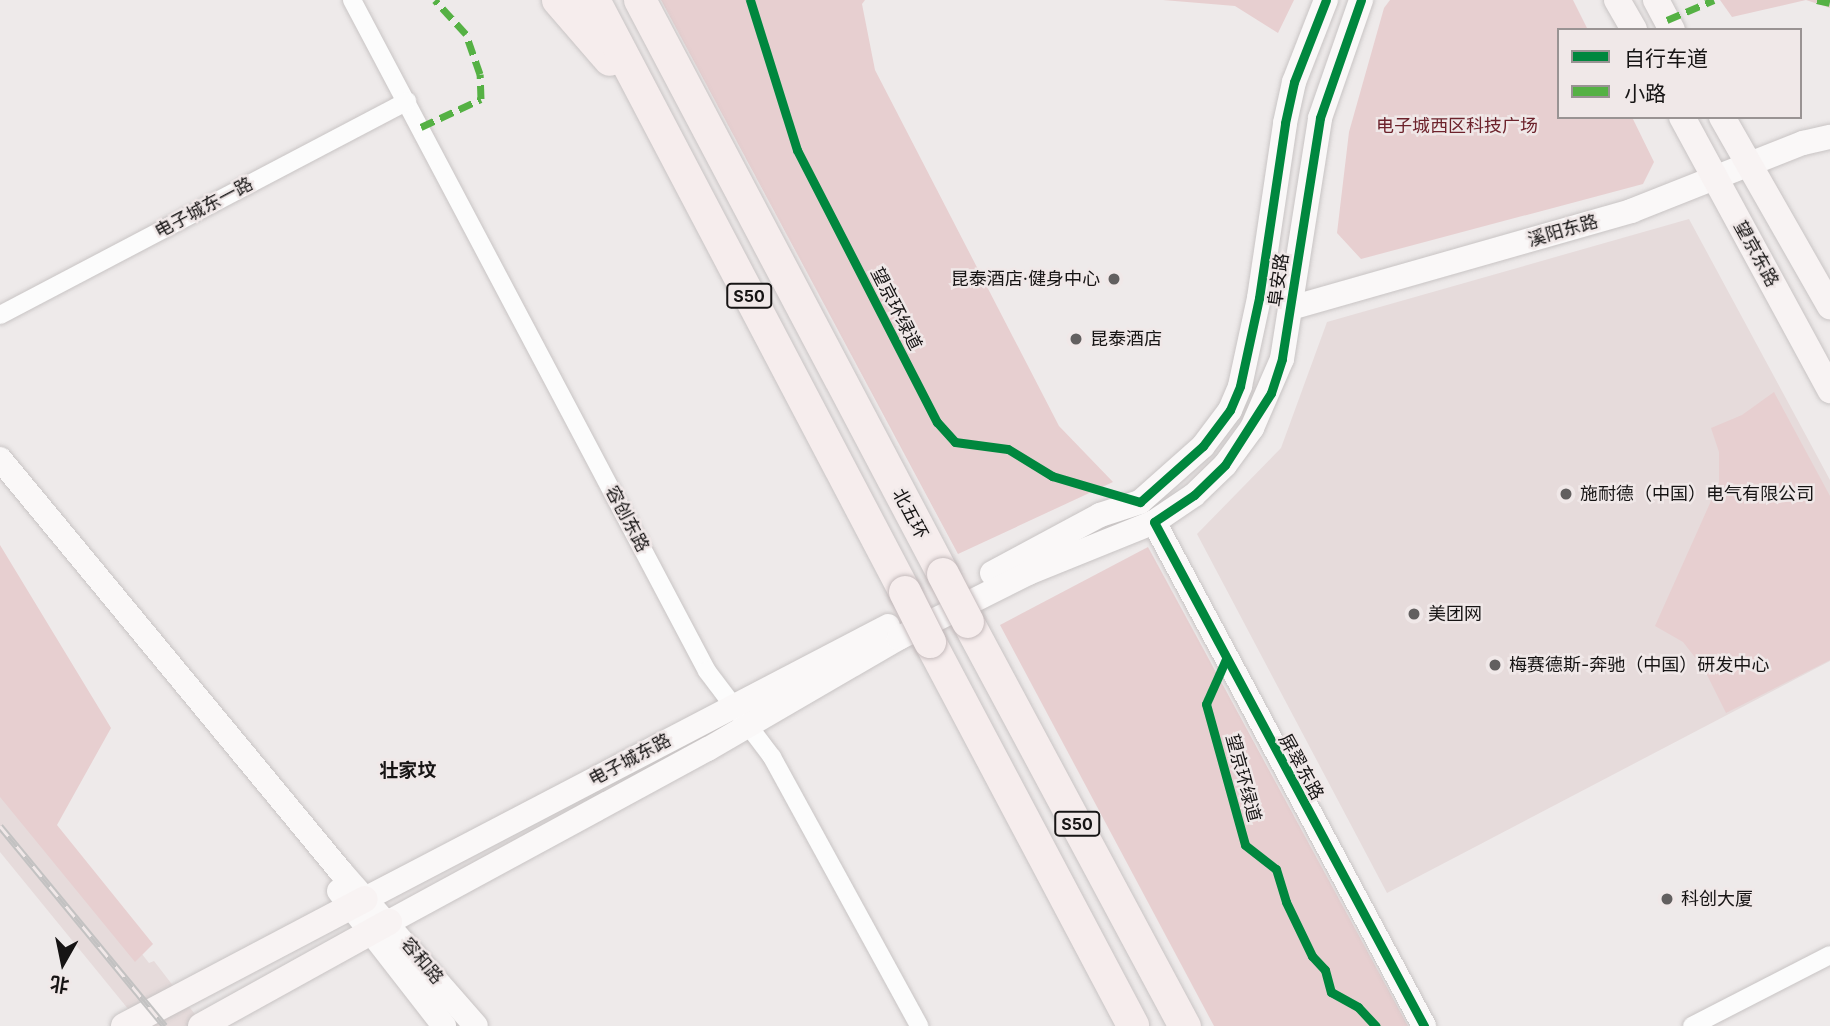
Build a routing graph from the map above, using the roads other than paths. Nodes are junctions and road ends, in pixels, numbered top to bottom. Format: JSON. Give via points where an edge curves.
{"nodes":[{"id":1,"x":352,"y":0,"type":"edge"},
{"id":2,"x":558,"y":0,"type":"edge"},
{"id":3,"x":594,"y":0,"type":"edge"},
{"id":4,"x":640,"y":0,"type":"edge"},
{"id":5,"x":1326,"y":0,"type":"edge"},
{"id":6,"x":1361,"y":0,"type":"edge"},
{"id":7,"x":1618,"y":0,"type":"edge"},
{"id":8,"x":1657,"y":0,"type":"edge"},
{"id":9,"x":1633,"y":28,"type":"edge"},
{"id":10,"x":1671,"y":28,"type":"edge"},
{"id":11,"x":407,"y":101,"type":"junction"},
{"id":12,"x":648,"y":104,"type":"junction"},
{"id":13,"x":1683,"y":119,"type":"edge"},
{"id":14,"x":1723,"y":119,"type":"edge"},
{"id":15,"x":1830,"y":137,"type":"edge"},
{"id":16,"x":1749,"y":164,"type":"junction"},
{"id":17,"x":1715,"y":179,"type":"junction"},
{"id":18,"x":1830,"y":306,"type":"edge"},
{"id":19,"x":1291,"y":308,"type":"junction"},
{"id":20,"x":0,"y":315,"type":"edge"},
{"id":21,"x":1830,"y":390,"type":"edge"},
{"id":22,"x":0,"y":459,"type":"edge"},
{"id":23,"x":0,"y":476,"type":"edge"},
{"id":24,"x":1147,"y":512,"type":"junction"},
{"id":25,"x":741,"y":715,"type":"junction"},
{"id":26,"x":358,"y":901,"type":"junction"},
{"id":27,"x":379,"y":927,"type":"junction"},
{"id":28,"x":1830,"y":955,"type":"edge"},
{"id":29,"x":124,"y":1026,"type":"edge"},
{"id":30,"x":201,"y":1026,"type":"edge"},
{"id":31,"x":444,"y":1026,"type":"edge"},
{"id":32,"x":476,"y":1026,"type":"edge"},
{"id":33,"x":919,"y":1026,"type":"edge"},
{"id":34,"x":1133,"y":1026,"type":"edge"},
{"id":35,"x":1185,"y":1026,"type":"edge"},
{"id":36,"x":1424,"y":1026,"type":"edge"},
{"id":37,"x":1692,"y":1026,"type":"edge"}],
"edges":[{"from":1,"to":11,"type":"street","name":"容创东路"},
{"from":2,"to":12,"type":"highway"},
{"from":3,"to":12,"type":"highway","number":"S50"},
{"from":4,"to":35,"type":"highway","name":"北五环","number":"S50","bridge":true},
{"from":5,"to":24,"type":"main road","name":"阜安路","via":[[1287,113],[1259,298],[1240,386],[1230,410]]},
{"from":6,"to":19,"type":"main road","name":"阜安路","via":[[1320,118]]},
{"from":7,"to":9,"type":"main road"},
{"from":8,"to":10,"type":"main road"},
{"from":11,"to":20,"type":"street","name":"电子城东一路"},
{"from":11,"to":25,"type":"street","name":"容创东路","via":[[707,671]]},
{"from":12,"to":34,"type":"highway","number":"S50","bridge":true},
{"from":13,"to":17,"type":"main road","name":"望京东路"},
{"from":14,"to":16,"type":"main road"},
{"from":15,"to":16,"type":"main road","name":"溪阳东路"},
{"from":16,"to":17,"type":"main road","name":"溪阳东路"},
{"from":16,"to":18,"type":"main road"},
{"from":17,"to":19,"type":"main road","name":"溪阳东路","via":[[1631,211]]},
{"from":17,"to":21,"type":"main road","name":"望京东路"},
{"from":19,"to":24,"type":"main road","name":"阜安路","via":[[1282,359],[1252,428],[1194,495]]},
{"from":22,"to":26,"type":"main road"},
{"from":23,"to":26,"type":"main road"},
{"from":24,"to":25,"type":"main road","name":"电子城东路"},
{"from":24,"to":36,"type":"main road","name":"屏翠东路"},
{"from":25,"to":26,"type":"main road","name":"电子城东路"},
{"from":25,"to":27,"type":"main road","name":"电子城东路","via":[[678,766],[415,903]]},
{"from":25,"to":33,"type":"street","name":"容创东路","via":[[772,757]]},
{"from":26,"to":27,"type":"main road","name":"容和路"},
{"from":26,"to":29,"type":"main road","name":"电子城东路"},
{"from":27,"to":30,"type":"main road","name":"电子城东路"},
{"from":27,"to":31,"type":"main road","name":"容和路"},
{"from":27,"to":32,"type":"main road","name":"容和路"},
{"from":28,"to":37,"type":"street"}]}
